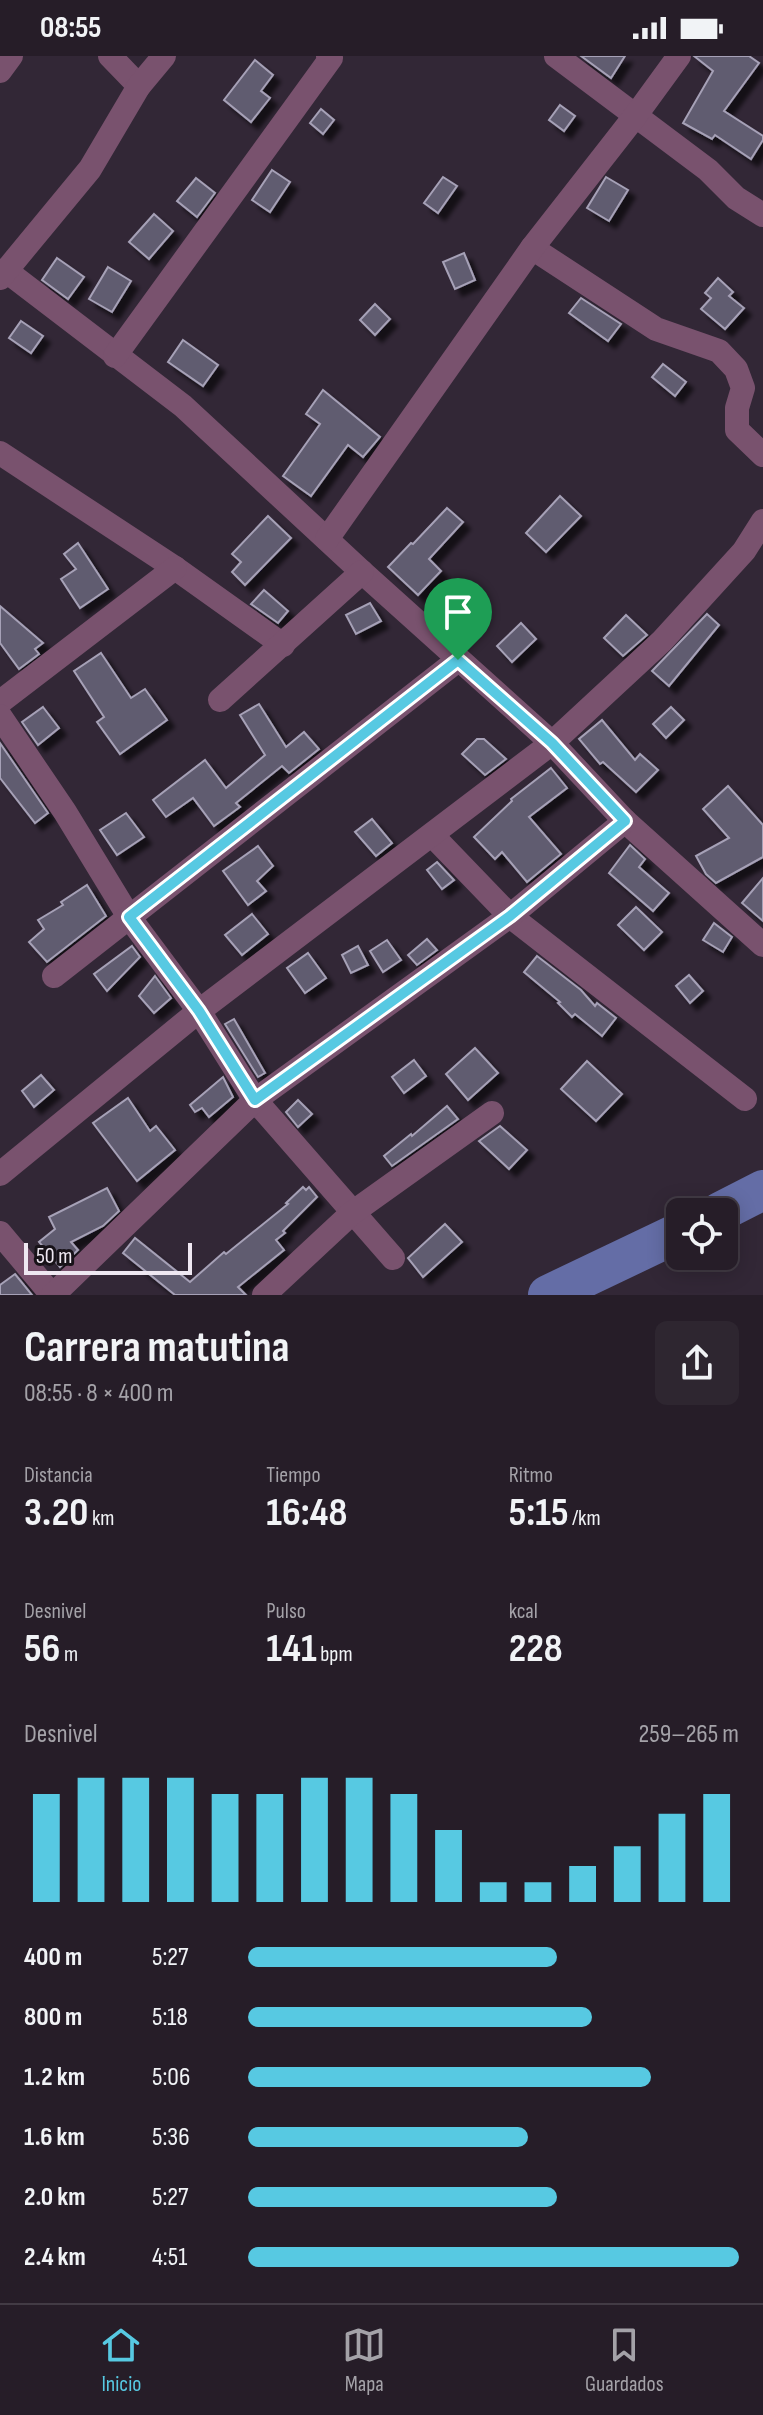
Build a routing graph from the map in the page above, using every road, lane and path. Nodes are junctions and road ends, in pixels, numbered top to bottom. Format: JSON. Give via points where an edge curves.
{"nodes":[{"id":1,"x":11,"y":56,"type":"edge"},
{"id":2,"x":110,"y":56,"type":"edge"},
{"id":3,"x":164,"y":56,"type":"edge"},
{"id":4,"x":328,"y":56,"type":"edge"},
{"id":5,"x":556,"y":56,"type":"edge"},
{"id":6,"x":679,"y":56,"type":"edge"},
{"id":7,"x":0,"y":71,"type":"edge"},
{"id":8,"x":139,"y":86,"type":"junction"},
{"id":9,"x":636,"y":115,"type":"junction"},
{"id":10,"x":763,"y":215,"type":"edge"},
{"id":11,"x":532,"y":248,"type":"junction"},
{"id":12,"x":3,"y":274,"type":"edge"},
{"id":13,"x":115,"y":356,"type":"junction"},
{"id":14,"x":0,"y":453,"type":"edge"},
{"id":15,"x":763,"y":455,"type":"edge"},
{"id":16,"x":763,"y":521,"type":"edge"},
{"id":17,"x":327,"y":539,"type":"junction"},
{"id":18,"x":175,"y":568,"type":"junction"},
{"id":19,"x":362,"y":572,"type":"junction"},
{"id":20,"x":283,"y":645,"type":"junction"},
{"id":21,"x":458,"y":660,"type":"junction"},
{"id":22,"x":220,"y":700,"type":"dead end"},
{"id":23,"x":0,"y":702,"type":"edge"},
{"id":24,"x":0,"y":716,"type":"edge"},
{"id":25,"x":552,"y":743,"type":"junction"},
{"id":26,"x":625,"y":821,"type":"junction"},
{"id":27,"x":433,"y":836,"type":"junction"},
{"id":28,"x":510,"y":916,"type":"junction"},
{"id":29,"x":129,"y":917,"type":"junction"},
{"id":30,"x":763,"y":945,"type":"edge"},
{"id":31,"x":54,"y":976,"type":"dead end"},
{"id":32,"x":199,"y":1011,"type":"junction"},
{"id":33,"x":745,"y":1099,"type":"dead end"},
{"id":34,"x":255,"y":1100,"type":"junction"},
{"id":35,"x":492,"y":1113,"type":"dead end"},
{"id":36,"x":0,"y":1174,"type":"edge"},
{"id":37,"x":352,"y":1213,"type":"junction"},
{"id":38,"x":0,"y":1233,"type":"edge"},
{"id":39,"x":393,"y":1258,"type":"dead end"},
{"id":40,"x":52,"y":1295,"type":"edge"},
{"id":41,"x":264,"y":1295,"type":"edge"}],
"edges":[{"from":1,"to":7,"type":"street"},
{"from":2,"to":8,"type":"street"},
{"from":3,"to":8,"type":"street"},
{"from":4,"to":13,"type":"street"},
{"from":5,"to":9,"type":"street"},
{"from":6,"to":9,"type":"street"},
{"from":8,"to":12,"type":"street","via":[[90,169]]},
{"from":9,"to":10,"type":"street"},
{"from":9,"to":11,"type":"street"},
{"from":11,"to":15,"type":"street","via":[[656,329],[719,351],[736,369],[743,388],[737,430]]},
{"from":11,"to":17,"type":"street"},
{"from":12,"to":13,"type":"street"},
{"from":13,"to":17,"type":"street","via":[[183,406]]},
{"from":14,"to":18,"type":"street"},
{"from":16,"to":25,"type":"street","via":[[744,551],[662,641]]},
{"from":17,"to":19,"type":"street"},
{"from":18,"to":20,"type":"street"},
{"from":18,"to":23,"type":"street"},
{"from":19,"to":20,"type":"street"},
{"from":19,"to":21,"type":"street"},
{"from":20,"to":22,"type":"street"},
{"from":21,"to":25,"type":"street"},
{"from":21,"to":29,"type":"street"},
{"from":24,"to":29,"type":"street"},
{"from":25,"to":26,"type":"street"},
{"from":25,"to":27,"type":"street"},
{"from":26,"to":28,"type":"street"},
{"from":26,"to":30,"type":"street"},
{"from":27,"to":28,"type":"street"},
{"from":27,"to":32,"type":"street"},
{"from":28,"to":33,"type":"street"},
{"from":28,"to":34,"type":"street"},
{"from":29,"to":31,"type":"street"},
{"from":29,"to":32,"type":"street"},
{"from":32,"to":34,"type":"street"},
{"from":32,"to":36,"type":"street"},
{"from":34,"to":37,"type":"street"},
{"from":34,"to":40,"type":"street"},
{"from":35,"to":37,"type":"street"},
{"from":37,"to":39,"type":"street"},
{"from":37,"to":41,"type":"street"},
{"from":38,"to":40,"type":"street"}]}
